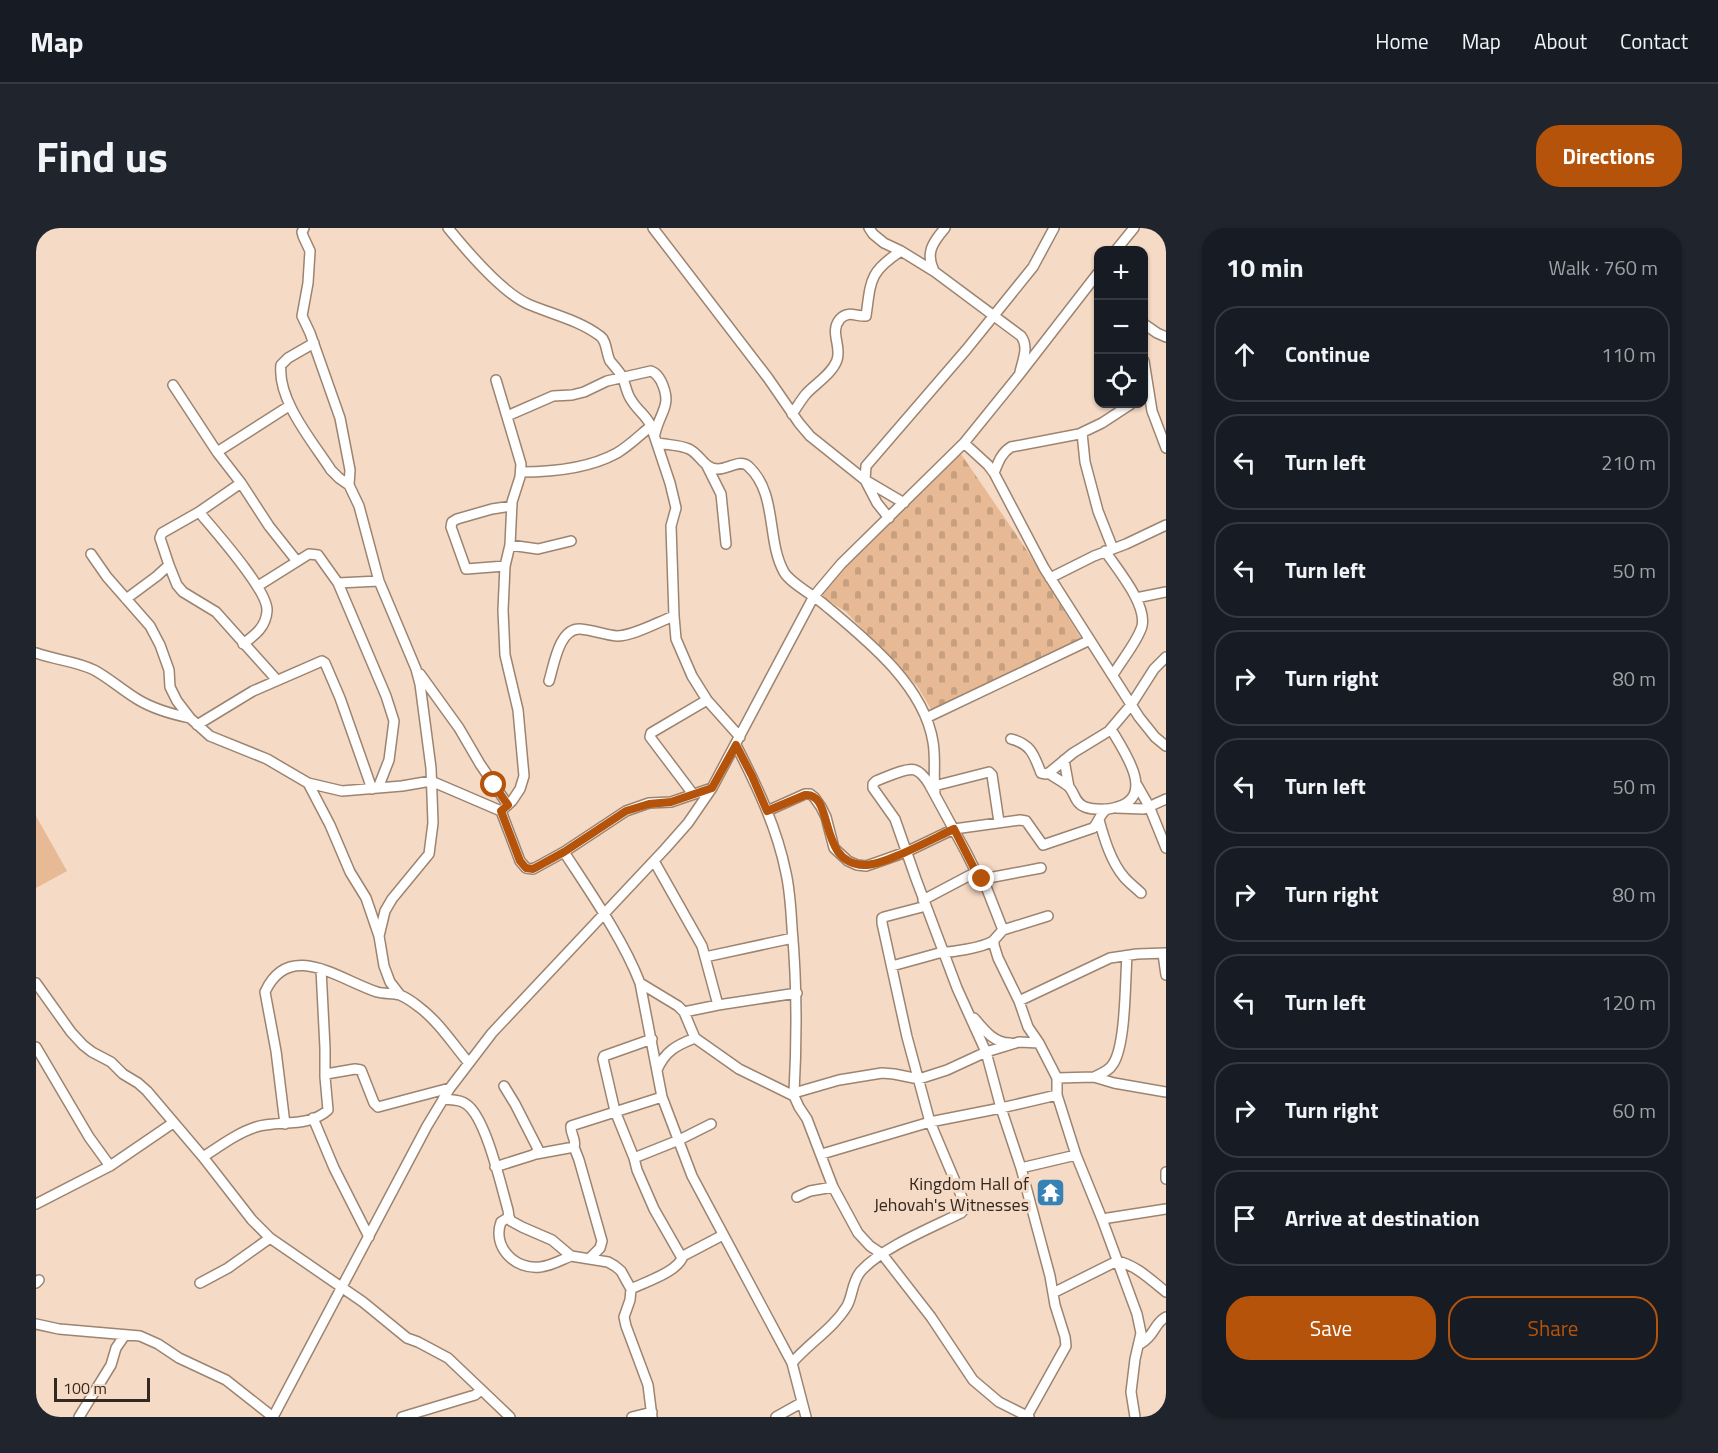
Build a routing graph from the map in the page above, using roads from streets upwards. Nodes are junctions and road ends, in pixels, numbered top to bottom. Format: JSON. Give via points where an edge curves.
{"nodes":[{"id":1,"x":304,"y":228,"type":"edge"},
{"id":2,"x":448,"y":228,"type":"edge"},
{"id":3,"x":653,"y":228,"type":"edge"},
{"id":4,"x":869,"y":228,"type":"edge"},
{"id":5,"x":945,"y":228,"type":"edge"},
{"id":6,"x":1054,"y":228,"type":"edge"},
{"id":7,"x":1134,"y":228,"type":"edge"},
{"id":8,"x":1119,"y":246,"type":"edge"},
{"id":9,"x":901,"y":251,"type":"junction"},
{"id":10,"x":935,"y":272,"type":"junction"},
{"id":11,"x":1094,"y":278,"type":"edge"},
{"id":12,"x":1089,"y":285,"type":"junction"},
{"id":13,"x":1094,"y":289,"type":"edge"},
{"id":14,"x":995,"y":315,"type":"junction"},
{"id":15,"x":1148,"y":327,"type":"edge"},
{"id":16,"x":1166,"y":337,"type":"edge"},
{"id":17,"x":314,"y":343,"type":"junction"},
{"id":18,"x":1020,"y":375,"type":"junction"},
{"id":19,"x":622,"y":376,"type":"junction"},
{"id":20,"x":496,"y":380,"type":"dead end"},
{"id":21,"x":173,"y":385,"type":"dead end"},
{"id":22,"x":1148,"y":401,"type":"edge"},
{"id":23,"x":289,"y":406,"type":"junction"},
{"id":24,"x":1125,"y":408,"type":"edge"},
{"id":25,"x":792,"y":414,"type":"junction"},
{"id":26,"x":507,"y":417,"type":"junction"},
{"id":27,"x":1082,"y":433,"type":"junction"},
{"id":28,"x":655,"y":435,"type":"junction"},
{"id":29,"x":964,"y":443,"type":"junction"},
{"id":30,"x":1166,"y":448,"type":"edge"},
{"id":31,"x":217,"y":452,"type":"junction"},
{"id":32,"x":707,"y":466,"type":"junction"},
{"id":33,"x":520,"y":472,"type":"junction"},
{"id":34,"x":994,"y":473,"type":"junction"},
{"id":35,"x":865,"y":480,"type":"junction"},
{"id":36,"x":241,"y":483,"type":"junction"},
{"id":37,"x":349,"y":485,"type":"junction"},
{"id":38,"x":904,"y":503,"type":"junction"},
{"id":39,"x":512,"y":506,"type":"junction"},
{"id":40,"x":199,"y":512,"type":"junction"},
{"id":41,"x":889,"y":518,"type":"junction"},
{"id":42,"x":1166,"y":525,"type":"edge"},
{"id":43,"x":571,"y":541,"type":"dead end"},
{"id":44,"x":726,"y":544,"type":"dead end"},
{"id":45,"x":510,"y":545,"type":"junction"},
{"id":46,"x":1109,"y":550,"type":"junction"},
{"id":47,"x":91,"y":554,"type":"dead end"},
{"id":48,"x":296,"y":560,"type":"junction"},
{"id":49,"x":169,"y":565,"type":"junction"},
{"id":50,"x":505,"y":566,"type":"junction"},
{"id":51,"x":1050,"y":578,"type":"junction"},
{"id":52,"x":379,"y":581,"type":"junction"},
{"id":53,"x":338,"y":583,"type":"junction"},
{"id":54,"x":258,"y":586,"type":"junction"},
{"id":55,"x":1166,"y":592,"type":"edge"},
{"id":56,"x":814,"y":596,"type":"junction"},
{"id":57,"x":1136,"y":598,"type":"junction"},
{"id":58,"x":126,"y":599,"type":"junction"},
{"id":59,"x":674,"y":616,"type":"junction"},
{"id":60,"x":1090,"y":640,"type":"junction"},
{"id":61,"x":243,"y":644,"type":"junction"},
{"id":62,"x":36,"y":653,"type":"edge"},
{"id":63,"x":1166,"y":657,"type":"edge"},
{"id":64,"x":416,"y":669,"type":"junction"},
{"id":65,"x":1113,"y":675,"type":"junction"},
{"id":66,"x":276,"y":680,"type":"junction"},
{"id":67,"x":549,"y":681,"type":"dead end"},
{"id":68,"x":707,"y":700,"type":"junction"},
{"id":69,"x":1131,"y":705,"type":"junction"},
{"id":70,"x":928,"y":717,"type":"junction"},
{"id":71,"x":189,"y":718,"type":"junction"},
{"id":72,"x":197,"y":725,"type":"junction"},
{"id":73,"x":1111,"y":729,"type":"junction"},
{"id":74,"x":1011,"y":739,"type":"dead end"},
{"id":75,"x":738,"y":741,"type":"junction"},
{"id":76,"x":1166,"y":746,"type":"edge"},
{"id":77,"x":1064,"y":760,"type":"junction"},
{"id":78,"x":1048,"y":773,"type":"junction"},
{"id":79,"x":431,"y":781,"type":"junction"},
{"id":80,"x":308,"y":783,"type":"junction"},
{"id":81,"x":1137,"y":785,"type":"junction"},
{"id":82,"x":1069,"y":787,"type":"junction"},
{"id":83,"x":375,"y":788,"type":"junction"},
{"id":84,"x":712,"y":788,"type":"junction"},
{"id":85,"x":935,"y":790,"type":"junction"},
{"id":86,"x":693,"y":794,"type":"junction"},
{"id":87,"x":1166,"y":799,"type":"edge"},
{"id":88,"x":1149,"y":806,"type":"junction"},
{"id":89,"x":504,"y":808,"type":"junction"},
{"id":90,"x":1111,"y":808,"type":"junction"},
{"id":91,"x":767,"y":811,"type":"junction"},
{"id":92,"x":1099,"y":820,"type":"junction"},
{"id":93,"x":999,"y":822,"type":"junction"},
{"id":94,"x":954,"y":829,"type":"junction"},
{"id":95,"x":1166,"y":848,"type":"edge"},
{"id":96,"x":564,"y":852,"type":"junction"},
{"id":97,"x":906,"y":852,"type":"junction"},
{"id":98,"x":654,"y":861,"type":"junction"},
{"id":99,"x":1041,"y":868,"type":"dead end"},
{"id":100,"x":979,"y":875,"type":"junction"},
{"id":101,"x":1142,"y":893,"type":"dead end"},
{"id":102,"x":925,"y":903,"type":"junction"},
{"id":103,"x":604,"y":914,"type":"junction"},
{"id":104,"x":1048,"y":916,"type":"dead end"},
{"id":105,"x":1003,"y":930,"type":"junction"},
{"id":106,"x":379,"y":936,"type":"junction"},
{"id":107,"x":793,"y":938,"type":"junction"},
{"id":108,"x":994,"y":940,"type":"junction"},
{"id":109,"x":945,"y":953,"type":"junction"},
{"id":110,"x":1164,"y":954,"type":"edge"},
{"id":111,"x":1127,"y":956,"type":"junction"},
{"id":112,"x":705,"y":957,"type":"junction"},
{"id":113,"x":892,"y":966,"type":"junction"},
{"id":114,"x":321,"y":969,"type":"junction"},
{"id":115,"x":1166,"y":975,"type":"edge"},
{"id":116,"x":640,"y":983,"type":"junction"},
{"id":117,"x":36,"y":984,"type":"edge"},
{"id":118,"x":957,"y":988,"type":"junction"},
{"id":119,"x":797,"y":993,"type":"junction"},
{"id":120,"x":400,"y":996,"type":"junction"},
{"id":121,"x":1019,"y":1001,"type":"junction"},
{"id":122,"x":718,"y":1005,"type":"junction"},
{"id":123,"x":684,"y":1012,"type":"junction"},
{"id":124,"x":695,"y":1038,"type":"junction"},
{"id":125,"x":652,"y":1039,"type":"junction"},
{"id":126,"x":1019,"y":1042,"type":"junction"},
{"id":127,"x":1039,"y":1043,"type":"junction"},
{"id":128,"x":36,"y":1047,"type":"edge"},
{"id":129,"x":986,"y":1052,"type":"junction"},
{"id":130,"x":468,"y":1062,"type":"junction"},
{"id":131,"x":657,"y":1070,"type":"junction"},
{"id":132,"x":326,"y":1074,"type":"junction"},
{"id":133,"x":1094,"y":1077,"type":"junction"},
{"id":134,"x":1058,"y":1078,"type":"junction"},
{"id":135,"x":919,"y":1079,"type":"junction"},
{"id":136,"x":504,"y":1086,"type":"dead end"},
{"id":137,"x":450,"y":1088,"type":"junction"},
{"id":138,"x":1166,"y":1092,"type":"edge"},
{"id":139,"x":794,"y":1094,"type":"junction"},
{"id":140,"x":1057,"y":1095,"type":"junction"},
{"id":141,"x":662,"y":1097,"type":"junction"},
{"id":142,"x":443,"y":1099,"type":"junction"},
{"id":143,"x":1001,"y":1108,"type":"junction"},
{"id":144,"x":615,"y":1111,"type":"junction"},
{"id":145,"x":313,"y":1118,"type":"junction"},
{"id":146,"x":930,"y":1122,"type":"junction"},
{"id":147,"x":172,"y":1123,"type":"junction"},
{"id":148,"x":285,"y":1124,"type":"junction"},
{"id":149,"x":711,"y":1124,"type":"dead end"},
{"id":150,"x":679,"y":1140,"type":"junction"},
{"id":151,"x":574,"y":1147,"type":"junction"},
{"id":152,"x":536,"y":1154,"type":"junction"},
{"id":153,"x":822,"y":1154,"type":"junction"},
{"id":154,"x":1076,"y":1155,"type":"junction"},
{"id":155,"x":203,"y":1157,"type":"junction"},
{"id":156,"x":634,"y":1158,"type":"junction"},
{"id":157,"x":110,"y":1166,"type":"junction"},
{"id":158,"x":495,"y":1167,"type":"junction"},
{"id":159,"x":1021,"y":1168,"type":"junction"},
{"id":160,"x":1166,"y":1172,"type":"edge"},
{"id":161,"x":1166,"y":1179,"type":"edge"},
{"id":162,"x":833,"y":1187,"type":"junction"},
{"id":163,"x":797,"y":1197,"type":"dead end"},
{"id":164,"x":36,"y":1204,"type":"edge"},
{"id":165,"x":1166,"y":1209,"type":"edge"},
{"id":166,"x":509,"y":1217,"type":"junction"},
{"id":167,"x":1102,"y":1219,"type":"junction"},
{"id":168,"x":723,"y":1235,"type":"junction"},
{"id":169,"x":369,"y":1237,"type":"junction"},
{"id":170,"x":270,"y":1238,"type":"junction"},
{"id":171,"x":882,"y":1254,"type":"junction"},
{"id":172,"x":571,"y":1256,"type":"junction"},
{"id":173,"x":682,"y":1258,"type":"junction"},
{"id":174,"x":589,"y":1259,"type":"junction"},
{"id":175,"x":1117,"y":1261,"type":"junction"},
{"id":176,"x":200,"y":1283,"type":"dead end"},
{"id":177,"x":341,"y":1288,"type":"junction"},
{"id":178,"x":631,"y":1289,"type":"junction"},
{"id":179,"x":1166,"y":1292,"type":"edge"},
{"id":180,"x":1053,"y":1293,"type":"junction"},
{"id":181,"x":1166,"y":1317,"type":"edge"},
{"id":182,"x":36,"y":1324,"type":"edge"},
{"id":183,"x":125,"y":1335,"type":"junction"},
{"id":184,"x":1140,"y":1344,"type":"junction"},
{"id":185,"x":792,"y":1363,"type":"junction"},
{"id":186,"x":481,"y":1390,"type":"junction"},
{"id":187,"x":801,"y":1403,"type":"junction"},
{"id":188,"x":652,"y":1414,"type":"edge"},
{"id":189,"x":1028,"y":1416,"type":"edge"},
{"id":190,"x":79,"y":1417,"type":"edge"},
{"id":191,"x":273,"y":1417,"type":"edge"},
{"id":192,"x":402,"y":1417,"type":"edge"},
{"id":193,"x":510,"y":1417,"type":"edge"},
{"id":194,"x":632,"y":1417,"type":"edge"},
{"id":195,"x":776,"y":1417,"type":"edge"},
{"id":196,"x":806,"y":1417,"type":"edge"},
{"id":197,"x":1136,"y":1417,"type":"edge"}],
"edges":[{"from":1,"to":17,"type":"street","via":[[310,251],[302,316]]},
{"from":2,"to":19,"type":"street","via":[[502,287],[526,303],[601,336],[610,360]]},
{"from":3,"to":25,"type":"street"},
{"from":4,"to":9,"type":"street","via":[[884,243]]},
{"from":5,"to":10,"type":"street","via":[[930,255]]},
{"from":6,"to":14,"type":"street","via":[[1034,267]]},
{"from":7,"to":8,"type":"street"},
{"from":9,"to":10,"type":"street"},
{"from":9,"to":25,"type":"street","via":[[875,272],[866,316],[850,314],[838,321],[834,331],[837,360]]},
{"from":10,"to":14,"type":"street"},
{"from":11,"to":12,"type":"street"},
{"from":12,"to":13,"type":"street"},
{"from":12,"to":18,"type":"street"},
{"from":14,"to":18,"type":"street","via":[[1026,343]]},
{"from":14,"to":35,"type":"street","via":[[878,450],[866,466]]},
{"from":15,"to":16,"type":"street"},
{"from":17,"to":23,"type":"street","via":[[280,365]]},
{"from":17,"to":37,"type":"street","via":[[340,418]]},
{"from":18,"to":29,"type":"street"},
{"from":19,"to":26,"type":"street","via":[[584,392],[541,400]]},
{"from":19,"to":28,"type":"street","via":[[629,397]]},
{"from":19,"to":28,"type":"street","via":[[651,371],[658,376],[667,399]]},
{"from":20,"to":26,"type":"street"},
{"from":21,"to":31,"type":"street"},
{"from":22,"to":30,"type":"street"},
{"from":23,"to":31,"type":"street"},
{"from":23,"to":37,"type":"street","via":[[331,470]]},
{"from":24,"to":27,"type":"street"},
{"from":25,"to":35,"type":"street","via":[[810,436]]},
{"from":26,"to":33,"type":"street"},
{"from":27,"to":34,"type":"street","via":[[1011,447],[1002,454]]},
{"from":27,"to":46,"type":"street","via":[[1085,462]]},
{"from":28,"to":32,"type":"street","via":[[692,450]]},
{"from":28,"to":33,"type":"street","via":[[594,462],[552,472]]},
{"from":28,"to":59,"type":"street","via":[[676,508],[671,526]]},
{"from":29,"to":34,"type":"street"},
{"from":29,"to":38,"type":"street"},
{"from":31,"to":36,"type":"street"},
{"from":32,"to":44,"type":"street","via":[[722,494]]},
{"from":32,"to":56,"type":"street","via":[[718,469],[741,463],[753,472],[766,493],[777,556],[784,573]]},
{"from":33,"to":39,"type":"street"},
{"from":34,"to":51,"type":"street"},
{"from":35,"to":38,"type":"street"},
{"from":35,"to":41,"type":"street"},
{"from":36,"to":40,"type":"street"},
{"from":36,"to":48,"type":"street"},
{"from":37,"to":52,"type":"street","via":[[359,506]]},
{"from":38,"to":41,"type":"street"},
{"from":39,"to":45,"type":"street"},
{"from":39,"to":50,"type":"street","via":[[456,519],[451,527],[466,569]]},
{"from":40,"to":49,"type":"street","via":[[160,535]]},
{"from":40,"to":54,"type":"street"},
{"from":41,"to":56,"type":"street"},
{"from":42,"to":46,"type":"street"},
{"from":43,"to":45,"type":"street","via":[[538,549]]},
{"from":45,"to":50,"type":"street"},
{"from":46,"to":51,"type":"street"},
{"from":46,"to":57,"type":"street"},
{"from":47,"to":58,"type":"street"},
{"from":48,"to":53,"type":"street","via":[[318,555]]},
{"from":48,"to":54,"type":"street"},
{"from":49,"to":58,"type":"street"},
{"from":49,"to":61,"type":"street","via":[[183,592],[216,612]]},
{"from":50,"to":89,"type":"street","via":[[505,655],[518,710],[524,776],[520,789]]},
{"from":51,"to":60,"type":"street"},
{"from":52,"to":53,"type":"street"},
{"from":52,"to":64,"type":"street"},
{"from":53,"to":83,"type":"street","via":[[394,721],[388,760]]},
{"from":54,"to":61,"type":"street","via":[[267,613],[258,633]]},
{"from":55,"to":57,"type":"street"},
{"from":56,"to":70,"type":"street","via":[[891,666]]},
{"from":56,"to":75,"type":"street"},
{"from":57,"to":65,"type":"street","via":[[1141,630]]},
{"from":58,"to":71,"type":"street","via":[[150,626],[169,670],[170,687]]},
{"from":59,"to":67,"type":"street","via":[[619,636],[573,630],[561,641]]},
{"from":59,"to":68,"type":"street","via":[[676,639]]},
{"from":60,"to":65,"type":"street"},
{"from":60,"to":70,"type":"street"},
{"from":61,"to":66,"type":"street"},
{"from":62,"to":71,"type":"street","via":[[79,663],[157,709]]},
{"from":63,"to":69,"type":"street"},
{"from":64,"to":79,"type":"street"},
{"from":64,"to":89,"type":"street","via":[[459,729]]},
{"from":65,"to":69,"type":"street"},
{"from":66,"to":72,"type":"street"},
{"from":66,"to":83,"type":"street","via":[[320,660],[325,663]]},
{"from":68,"to":75,"type":"street"},
{"from":68,"to":86,"type":"street","via":[[656,730],[650,738]]},
{"from":69,"to":73,"type":"street"},
{"from":69,"to":76,"type":"street"},
{"from":70,"to":85,"type":"street"},
{"from":71,"to":72,"type":"street"},
{"from":72,"to":80,"type":"street","via":[[210,736],[267,759]]},
{"from":73,"to":77,"type":"street"},
{"from":73,"to":81,"type":"street","via":[[1133,769]]},
{"from":74,"to":78,"type":"street","via":[[1028,747],[1041,773]]},
{"from":75,"to":84,"type":"street"},
{"from":75,"to":91,"type":"street"},
{"from":77,"to":78,"type":"street"},
{"from":77,"to":82,"type":"street"},
{"from":78,"to":82,"type":"street"},
{"from":79,"to":83,"type":"street"},
{"from":79,"to":89,"type":"street"},
{"from":79,"to":106,"type":"street","via":[[433,824],[429,854],[392,899]]},
{"from":80,"to":83,"type":"street","via":[[342,791]]},
{"from":80,"to":106,"type":"street","via":[[366,898]]},
{"from":81,"to":88,"type":"street"},
{"from":81,"to":90,"type":"street","via":[[1131,799]]},
{"from":82,"to":90,"type":"street","via":[[1076,801],[1085,807]]},
{"from":84,"to":86,"type":"street"},
{"from":84,"to":98,"type":"street"},
{"from":85,"to":93,"type":"street","via":[[991,773]]},
{"from":85,"to":94,"type":"street"},
{"from":85,"to":97,"type":"street","via":[[915,770],[873,784],[895,819]]},
{"from":86,"to":96,"type":"street","via":[[626,811]]},
{"from":87,"to":88,"type":"street"},
{"from":88,"to":90,"type":"street"},
{"from":88,"to":95,"type":"street"},
{"from":89,"to":96,"type":"street","via":[[520,861],[526,868],[533,869]]},
{"from":90,"to":92,"type":"street","via":[[1103,811]]},
{"from":91,"to":97,"type":"street","via":[[810,794],[826,817],[834,848],[848,861],[866,866]]},
{"from":91,"to":107,"type":"street","via":[[786,871]]},
{"from":92,"to":93,"type":"street","via":[[1093,828],[1043,845],[1023,820]]},
{"from":92,"to":101,"type":"street","via":[[1117,867]]},
{"from":93,"to":94,"type":"street"},
{"from":94,"to":97,"type":"street"},
{"from":94,"to":100,"type":"street"},
{"from":96,"to":103,"type":"street"},
{"from":97,"to":102,"type":"street"},
{"from":98,"to":103,"type":"street"},
{"from":98,"to":112,"type":"street"},
{"from":99,"to":100,"type":"street"},
{"from":100,"to":102,"type":"street"},
{"from":100,"to":105,"type":"street"},
{"from":102,"to":109,"type":"street"},
{"from":102,"to":113,"type":"street","via":[[882,918]]},
{"from":103,"to":116,"type":"street"},
{"from":103,"to":130,"type":"street"},
{"from":104,"to":105,"type":"street"},
{"from":105,"to":108,"type":"street"},
{"from":106,"to":120,"type":"street","via":[[384,966]]},
{"from":107,"to":112,"type":"street"},
{"from":107,"to":119,"type":"street"},
{"from":108,"to":109,"type":"street"},
{"from":108,"to":121,"type":"street","via":[[998,958]]},
{"from":109,"to":113,"type":"street"},
{"from":109,"to":118,"type":"street"},
{"from":110,"to":111,"type":"street"},
{"from":110,"to":115,"type":"street"},
{"from":111,"to":121,"type":"street","via":[[1110,958]]},
{"from":111,"to":133,"type":"street","via":[[1119,1052],[1108,1070]]},
{"from":112,"to":122,"type":"street"},
{"from":113,"to":135,"type":"street"},
{"from":114,"to":120,"type":"street","via":[[378,992]]},
{"from":114,"to":132,"type":"street"},
{"from":114,"to":148,"type":"street","via":[[287,968],[276,975],[265,992]]},
{"from":116,"to":123,"type":"street"},
{"from":116,"to":125,"type":"street"},
{"from":117,"to":147,"type":"street","via":[[83,1045],[138,1083]]},
{"from":118,"to":126,"type":"street","via":[[976,1020],[992,1037],[1003,1043]]},
{"from":118,"to":129,"type":"street"},
{"from":119,"to":122,"type":"street"},
{"from":119,"to":139,"type":"street"},
{"from":120,"to":130,"type":"street","via":[[421,1008]]},
{"from":121,"to":127,"type":"street","via":[[1028,1027]]},
{"from":122,"to":123,"type":"street"},
{"from":123,"to":124,"type":"street"},
{"from":124,"to":131,"type":"street","via":[[674,1047]]},
{"from":124,"to":139,"type":"street","via":[[739,1069]]},
{"from":125,"to":131,"type":"street"},
{"from":125,"to":144,"type":"street","via":[[604,1056]]},
{"from":126,"to":127,"type":"street"},
{"from":126,"to":129,"type":"street"},
{"from":127,"to":134,"type":"street"},
{"from":128,"to":157,"type":"street"},
{"from":129,"to":135,"type":"street","via":[[947,1071]]},
{"from":129,"to":143,"type":"street"},
{"from":130,"to":137,"type":"street"},
{"from":131,"to":141,"type":"street"},
{"from":132,"to":137,"type":"street","via":[[360,1070],[378,1107]]},
{"from":132,"to":145,"type":"street","via":[[328,1110]]},
{"from":133,"to":134,"type":"street"},
{"from":133,"to":138,"type":"street"},
{"from":134,"to":140,"type":"street"},
{"from":135,"to":139,"type":"street","via":[[882,1073],[839,1080]]},
{"from":135,"to":146,"type":"street"},
{"from":136,"to":152,"type":"street","via":[[537,1146]]},
{"from":137,"to":142,"type":"street"},
{"from":139,"to":153,"type":"street"},
{"from":140,"to":143,"type":"street"},
{"from":140,"to":154,"type":"street"},
{"from":141,"to":144,"type":"street"},
{"from":141,"to":150,"type":"street"},
{"from":142,"to":158,"type":"street","via":[[461,1101],[471,1108],[481,1124]]},
{"from":142,"to":169,"type":"street"},
{"from":143,"to":146,"type":"street"},
{"from":143,"to":159,"type":"street"},
{"from":144,"to":151,"type":"street","via":[[571,1126]]},
{"from":144,"to":156,"type":"street"},
{"from":145,"to":148,"type":"street"},
{"from":145,"to":169,"type":"street"},
{"from":146,"to":153,"type":"street"},
{"from":146,"to":171,"type":"street","via":[[966,1207]]},
{"from":147,"to":155,"type":"street"},
{"from":147,"to":157,"type":"street"},
{"from":148,"to":155,"type":"street","via":[[249,1129]]},
{"from":149,"to":150,"type":"street"},
{"from":150,"to":156,"type":"street"},
{"from":150,"to":168,"type":"street","via":[[692,1176]]},
{"from":151,"to":152,"type":"street"},
{"from":151,"to":174,"type":"street","via":[[602,1241]]},
{"from":152,"to":158,"type":"street"},
{"from":153,"to":162,"type":"street"},
{"from":154,"to":159,"type":"street"},
{"from":154,"to":167,"type":"street"},
{"from":155,"to":170,"type":"street"},
{"from":156,"to":173,"type":"street","via":[[651,1204]]},
{"from":157,"to":164,"type":"street"},
{"from":158,"to":166,"type":"street"},
{"from":159,"to":180,"type":"street"},
{"from":160,"to":161,"type":"street"},
{"from":162,"to":163,"type":"street"},
{"from":162,"to":171,"type":"street","via":[[858,1233]]},
{"from":165,"to":167,"type":"street"},
{"from":166,"to":172,"type":"street","via":[[552,1240]]},
{"from":166,"to":172,"type":"street","via":[[501,1222],[498,1237],[507,1255],[516,1261],[539,1268]]},
{"from":167,"to":175,"type":"street"},
{"from":168,"to":173,"type":"street"},
{"from":168,"to":185,"type":"street"},
{"from":169,"to":177,"type":"street"},
{"from":170,"to":176,"type":"street"},
{"from":170,"to":177,"type":"street"},
{"from":171,"to":185,"type":"street","via":[[857,1276],[845,1309]]},
{"from":171,"to":189,"type":"street","via":[[973,1380],[999,1402]]},
{"from":172,"to":174,"type":"street"},
{"from":173,"to":178,"type":"street","via":[[670,1271]]},
{"from":174,"to":178,"type":"street","via":[[615,1266]]},
{"from":175,"to":179,"type":"street","via":[[1140,1272]]},
{"from":175,"to":180,"type":"street"},
{"from":175,"to":184,"type":"street","via":[[1137,1314]]},
{"from":177,"to":186,"type":"street","via":[[407,1338],[448,1358]]},
{"from":177,"to":191,"type":"street"},
{"from":178,"to":188,"type":"street","via":[[624,1317],[648,1386]]},
{"from":180,"to":189,"type":"street","via":[[1066,1346]]},
{"from":181,"to":184,"type":"street"},
{"from":182,"to":183,"type":"street"},
{"from":183,"to":190,"type":"street"},
{"from":183,"to":191,"type":"street","via":[[158,1344],[178,1358],[226,1380]]},
{"from":184,"to":197,"type":"street","via":[[1131,1392]]},
{"from":185,"to":187,"type":"street"},
{"from":186,"to":192,"type":"street"},
{"from":186,"to":193,"type":"street"},
{"from":187,"to":195,"type":"street"},
{"from":187,"to":196,"type":"street"},
{"from":188,"to":194,"type":"street"}]}
